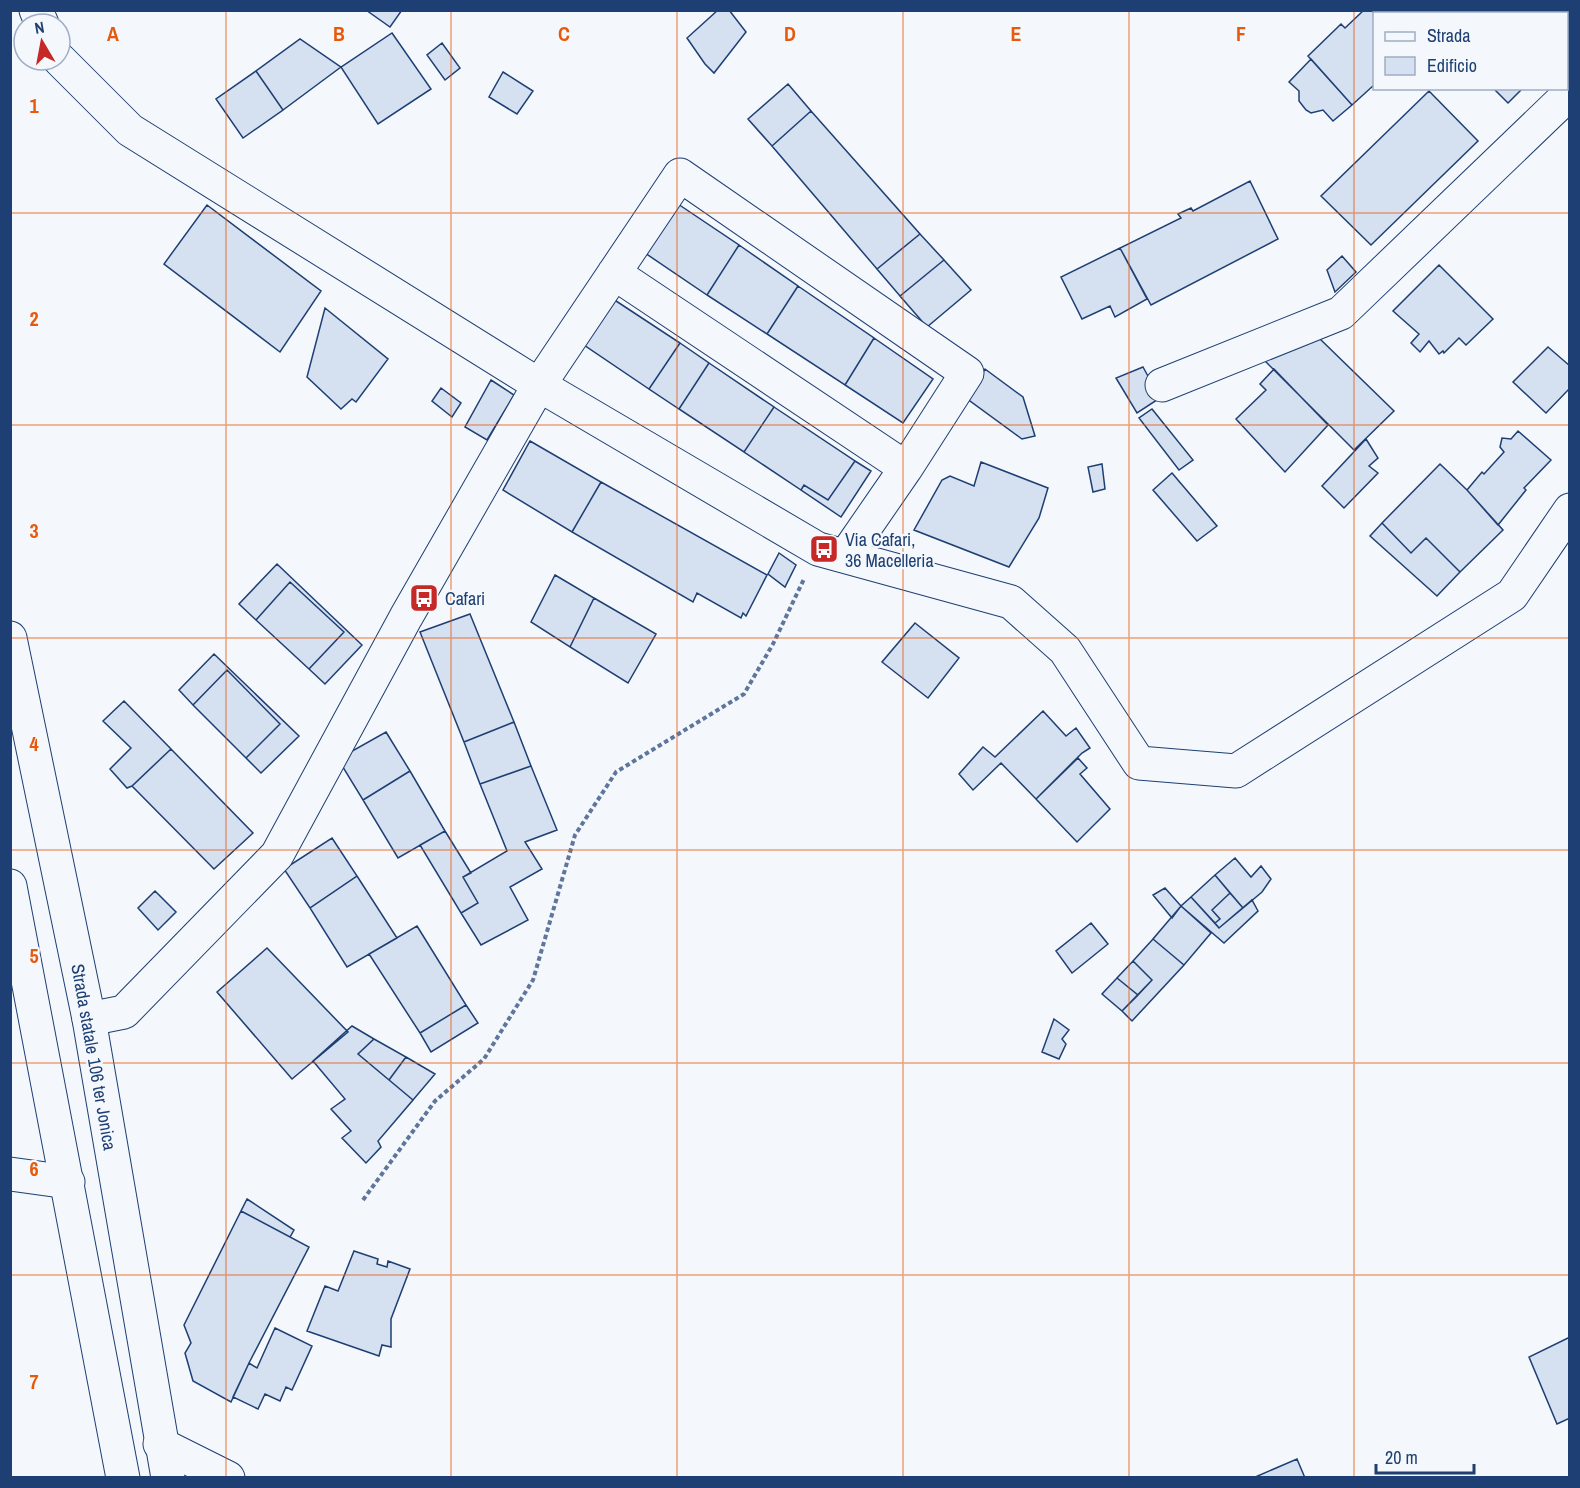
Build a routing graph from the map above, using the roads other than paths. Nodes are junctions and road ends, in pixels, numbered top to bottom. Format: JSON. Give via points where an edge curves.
{"nodes":[{"id":1,"x":72,"y":72,"type":"edge"},
{"id":2,"x":1569,"y":93,"type":"edge"},
{"id":3,"x":614,"y":273,"type":"junction"},
{"id":4,"x":539,"y":385,"type":"junction"},
{"id":5,"x":1162,"y":385,"type":"dead end"},
{"id":6,"x":906,"y":468,"type":"junction"},
{"id":7,"x":1569,"y":510,"type":"edge"},
{"id":8,"x":832,"y":552,"type":"junction"},
{"id":9,"x":10,"y":638,"type":"edge"},
{"id":10,"x":10,"y":886,"type":"edge"},
{"id":11,"x":89,"y":1019,"type":"junction"},
{"id":12,"x":10,"y":1174,"type":"edge"},
{"id":13,"x":68,"y":1182,"type":"junction"},
{"id":14,"x":160,"y":1444,"type":"junction"},
{"id":15,"x":123,"y":1478,"type":"edge"},
{"id":16,"x":168,"y":1478,"type":"edge"},
{"id":17,"x":228,"y":1478,"type":"edge"}],
"edges":[{"from":1,"to":4,"type":"street","via":[[130,130]]},
{"from":2,"to":5,"type":"street","via":[[1341,313]]},
{"from":3,"to":4,"type":"street"},
{"from":3,"to":6,"type":"street"},
{"from":3,"to":6,"type":"street","via":[[680,175],[967,373]]},
{"from":4,"to":8,"type":"street"},
{"from":4,"to":11,"type":"street","via":[[406,617],[277,855],[124,1012]]},
{"from":6,"to":8,"type":"street"},
{"from":7,"to":8,"type":"street","via":[[1512,595],[1236,771],[1139,763],[1065,650],[1011,602]]},
{"from":9,"to":11,"type":"street","name":"Strada statale 106 ter Jonica"},
{"from":10,"to":13,"type":"street"},
{"from":11,"to":14,"type":"street","name":"Strada statale 106 ter Jonica"},
{"from":12,"to":13,"type":"street"},
{"from":13,"to":15,"type":"street"},
{"from":14,"to":16,"type":"street","name":"Strada statale 106 ter Jonica"},
{"from":14,"to":17,"type":"street"}]}
